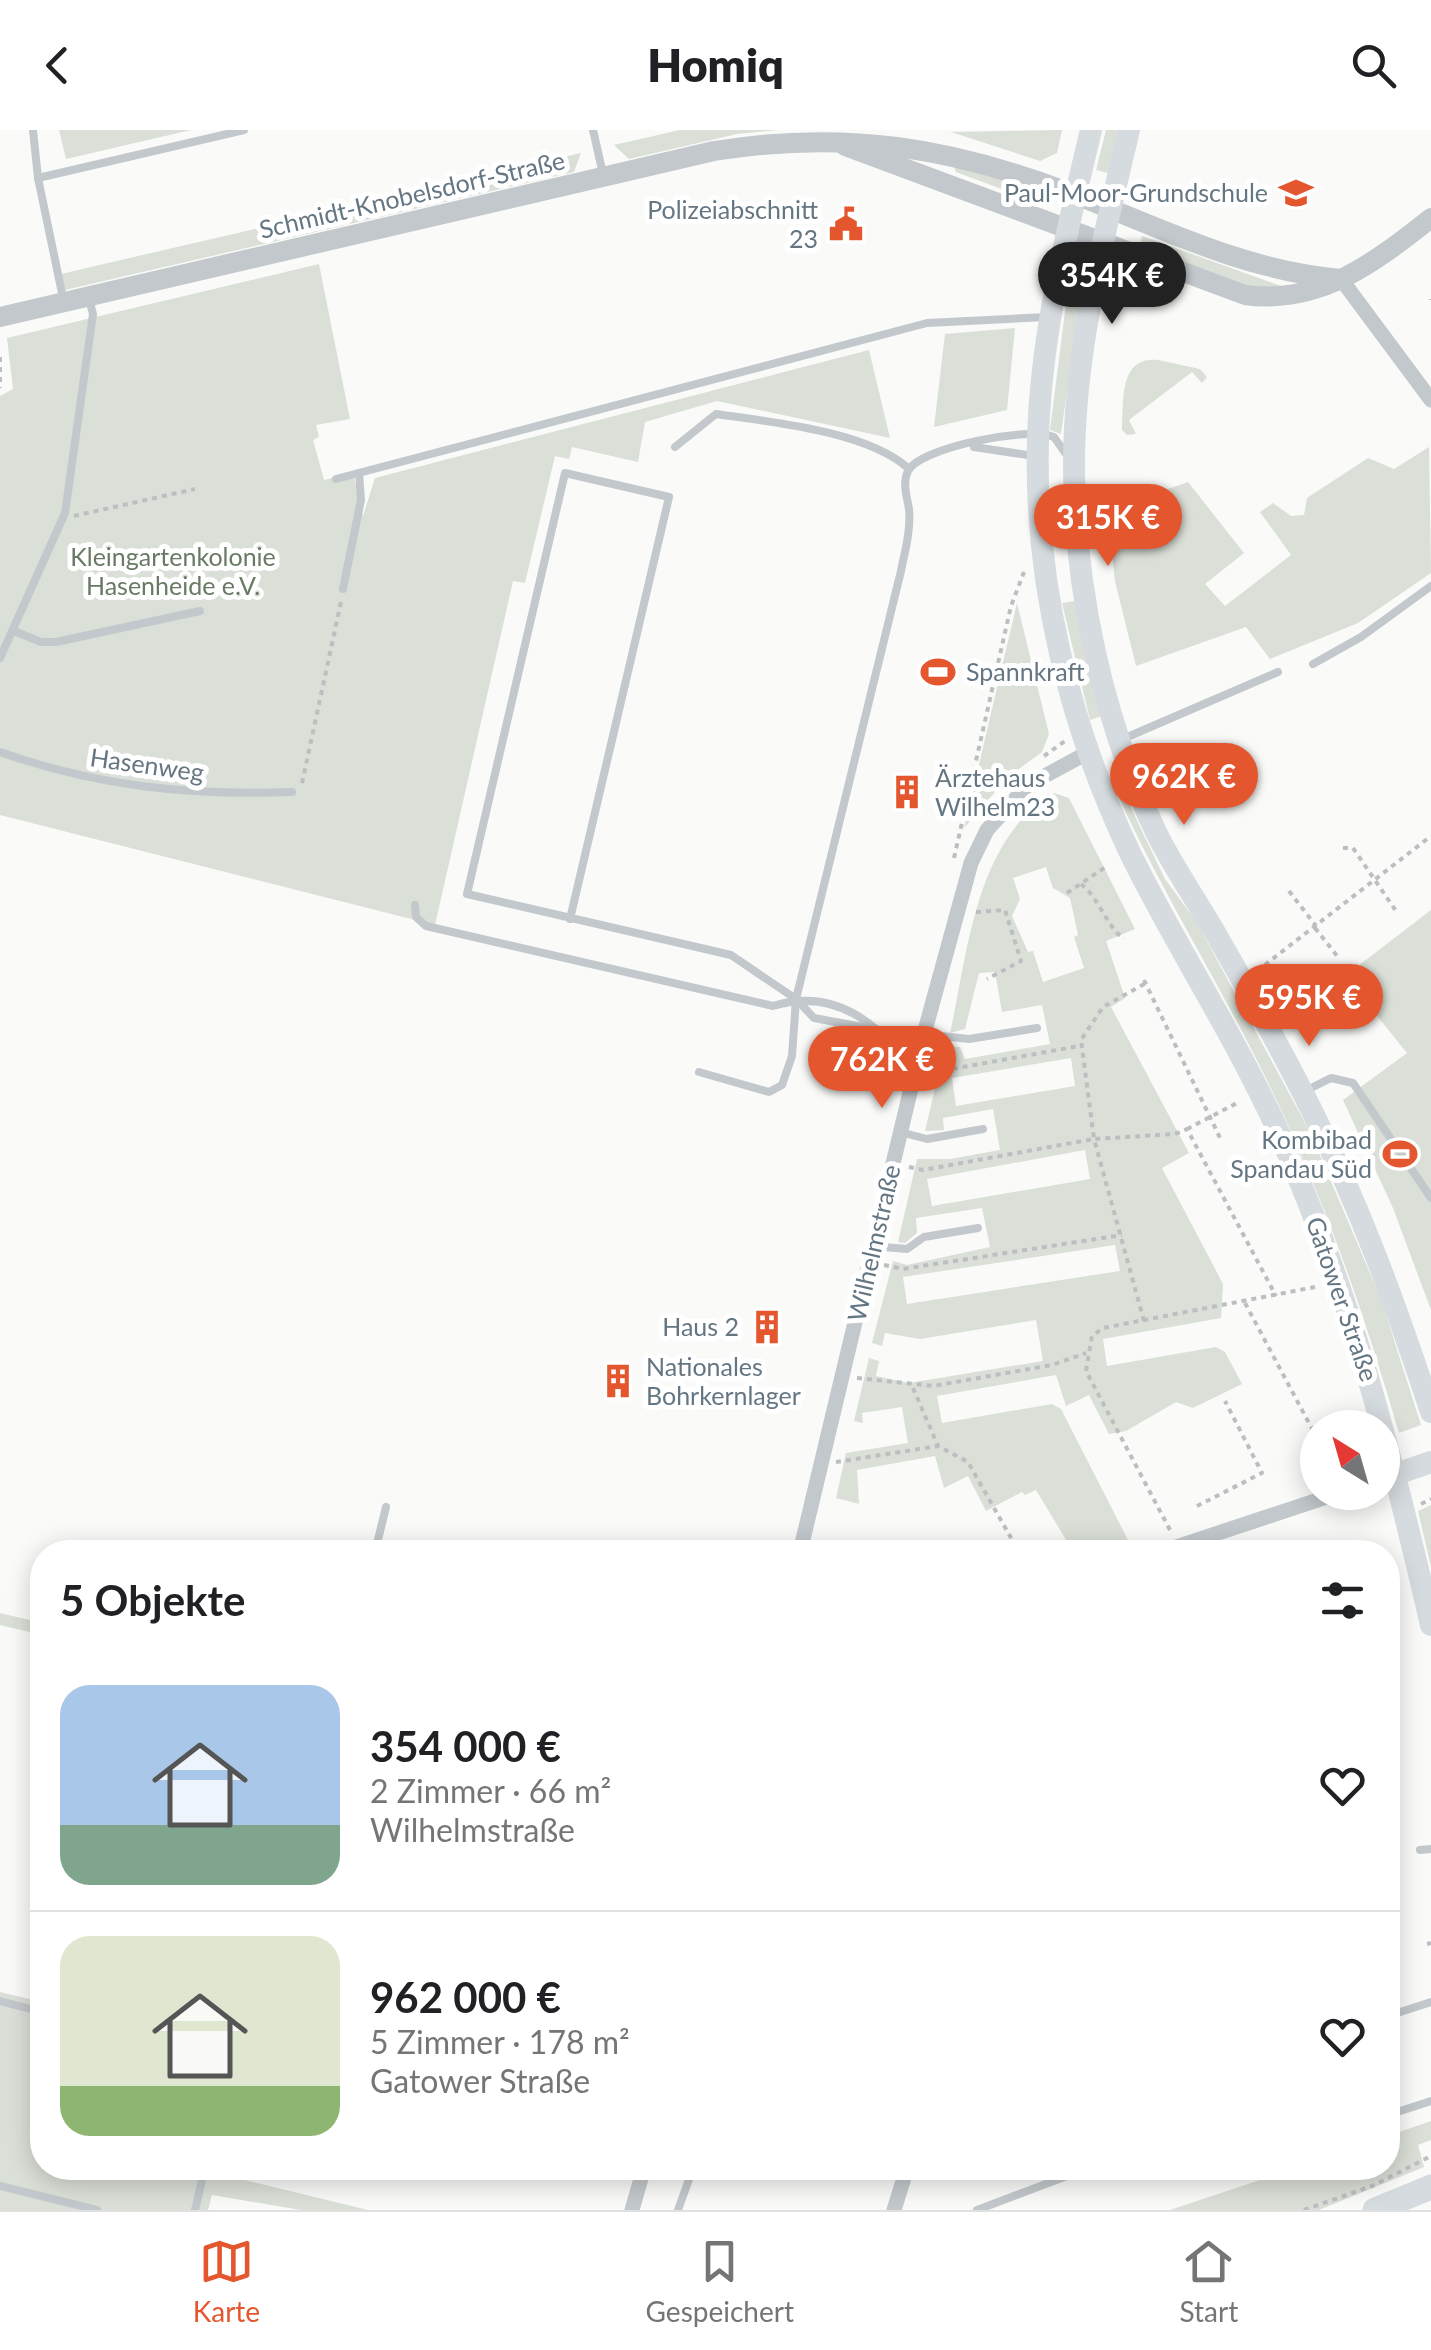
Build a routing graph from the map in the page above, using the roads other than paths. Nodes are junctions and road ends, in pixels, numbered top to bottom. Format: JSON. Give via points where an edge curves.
{"nodes":[{"id":1,"x":33,"y":130,"type":"edge"},
{"id":2,"x":244,"y":130,"type":"edge"},
{"id":3,"x":593,"y":130,"type":"edge"},
{"id":4,"x":1091,"y":130,"type":"edge"},
{"id":5,"x":1129,"y":130,"type":"edge"},
{"id":6,"x":825,"y":139,"type":"edge"},
{"id":7,"x":604,"y":176,"type":"junction"},
{"id":8,"x":38,"y":178,"type":"junction"},
{"id":9,"x":1076,"y":195,"type":"junction"},
{"id":10,"x":1110,"y":210,"type":"junction"},
{"id":11,"x":1431,"y":218,"type":"edge"},
{"id":12,"x":1068,"y":229,"type":"junction"},
{"id":13,"x":1102,"y":241,"type":"junction"},
{"id":14,"x":1294,"y":275,"type":"junction"},
{"id":15,"x":1340,"y":279,"type":"junction"},
{"id":16,"x":88,"y":297,"type":"junction"},
{"id":17,"x":1293,"y":298,"type":"junction"},
{"id":18,"x":64,"y":303,"type":"junction"},
{"id":19,"x":1050,"y":316,"type":"junction"},
{"id":20,"x":0,"y":317,"type":"edge"},
{"id":21,"x":1431,"y":400,"type":"edge"},
{"id":22,"x":1038,"y":431,"type":"junction"},
{"id":23,"x":675,"y":446,"type":"dead end"},
{"id":24,"x":964,"y":446,"type":"junction"},
{"id":25,"x":1038,"y":457,"type":"junction"},
{"id":26,"x":1074,"y":467,"type":"junction"},
{"id":27,"x":909,"y":468,"type":"junction"},
{"id":28,"x":359,"y":474,"type":"junction"},
{"id":29,"x":336,"y":479,"type":"dead end"},
{"id":30,"x":1431,"y":586,"type":"edge"},
{"id":31,"x":1084,"y":589,"type":"junction"},
{"id":32,"x":343,"y":590,"type":"road end"},
{"id":33,"x":1049,"y":594,"type":"junction"},
{"id":34,"x":200,"y":611,"type":"dead end"},
{"id":35,"x":14,"y":630,"type":"junction"},
{"id":36,"x":0,"y":658,"type":"edge"},
{"id":37,"x":1313,"y":664,"type":"dead end"},
{"id":38,"x":1278,"y":672,"type":"dead end"},
{"id":39,"x":1120,"y":740,"type":"junction"},
{"id":40,"x":0,"y":752,"type":"edge"},
{"id":41,"x":1087,"y":753,"type":"junction"},
{"id":42,"x":292,"y":792,"type":"road end"},
{"id":43,"x":415,"y":905,"type":"dead end"},
{"id":44,"x":570,"y":918,"type":"junction"},
{"id":45,"x":796,"y":999,"type":"junction"},
{"id":46,"x":1037,"y":1028,"type":"dead end"},
{"id":47,"x":879,"y":1032,"type":"junction"},
{"id":48,"x":923,"y":1036,"type":"junction"},
{"id":49,"x":698,"y":1072,"type":"dead end"},
{"id":50,"x":1302,"y":1092,"type":"junction"},
{"id":51,"x":983,"y":1129,"type":"dead end"},
{"id":52,"x":900,"y":1132,"type":"junction"},
{"id":53,"x":1431,"y":1198,"type":"edge"},
{"id":54,"x":978,"y":1228,"type":"dead end"},
{"id":55,"x":873,"y":1246,"type":"junction"},
{"id":56,"x":1372,"y":1410,"type":"edge"},
{"id":57,"x":1431,"y":1412,"type":"edge"},
{"id":58,"x":1431,"y":1462,"type":"edge"},
{"id":59,"x":1400,"y":1473,"type":"edge"},
{"id":60,"x":386,"y":1507,"type":"dead end"},
{"id":61,"x":1300,"y":1508,"type":"edge"},
{"id":62,"x":1398,"y":1510,"type":"edge"},
{"id":63,"x":378,"y":1540,"type":"edge"},
{"id":64,"x":803,"y":1540,"type":"edge"},
{"id":65,"x":1214,"y":1540,"type":"edge"},
{"id":66,"x":1431,"y":1625,"type":"edge"},
{"id":67,"x":1431,"y":1848,"type":"edge"},
{"id":68,"x":1420,"y":1850,"type":"dead end"},
{"id":69,"x":0,"y":2002,"type":"edge"},
{"id":70,"x":1431,"y":2002,"type":"edge"},
{"id":71,"x":30,"y":2009,"type":"edge"},
{"id":72,"x":1400,"y":2012,"type":"edge"},
{"id":73,"x":1431,"y":2101,"type":"edge"},
{"id":74,"x":1400,"y":2112,"type":"edge"},
{"id":75,"x":202,"y":2180,"type":"edge"},
{"id":76,"x":641,"y":2180,"type":"edge"},
{"id":77,"x":689,"y":2180,"type":"edge"},
{"id":78,"x":903,"y":2180,"type":"edge"},
{"id":79,"x":1056,"y":2180,"type":"edge"},
{"id":80,"x":0,"y":2186,"type":"edge"},
{"id":81,"x":1425,"y":2193,"type":"edge"},
{"id":82,"x":97,"y":2210,"type":"edge"},
{"id":83,"x":195,"y":2210,"type":"edge"},
{"id":84,"x":632,"y":2210,"type":"edge"},
{"id":85,"x":678,"y":2210,"type":"edge"},
{"id":86,"x":894,"y":2210,"type":"edge"},
{"id":87,"x":977,"y":2210,"type":"edge"},
{"id":88,"x":1374,"y":2210,"type":"edge"}],
"edges":[{"from":1,"to":8,"type":"lane"},
{"from":2,"to":8,"type":"lane"},
{"from":3,"to":7,"type":"lane"},
{"from":4,"to":9,"type":"main road"},
{"from":5,"to":10,"type":"main road"},
{"from":6,"to":7,"type":"street","name":"Schmidt-Knobelsdorf-Straße","via":[[736,147]]},
{"from":6,"to":9,"type":"street","name":"Schmidt-Knobelsdorf-Straße","via":[[942,151]]},
{"from":6,"to":12,"type":"street","name":"Schmidt-Knobelsdorf-Straße"},
{"from":7,"to":16,"type":"street","name":"Schmidt-Knobelsdorf-Straße"},
{"from":8,"to":18,"type":"lane"},
{"from":9,"to":10,"type":"street"},
{"from":9,"to":12,"type":"main road"},
{"from":10,"to":13,"type":"main road"},
{"from":10,"to":14,"type":"street"},
{"from":11,"to":15,"type":"street","via":[[1381,258]]},
{"from":12,"to":13,"type":"street"},
{"from":12,"to":19,"type":"main road"},
{"from":13,"to":17,"type":"street","via":[[1245,295]]},
{"from":13,"to":26,"type":"main road","via":[[1080,356]]},
{"from":14,"to":15,"type":"street"},
{"from":14,"to":17,"type":"lane"},
{"from":15,"to":17,"type":"street"},
{"from":15,"to":21,"type":"street"},
{"from":16,"to":18,"type":"street","name":"Schmidt-Knobelsdorf-Straße"},
{"from":16,"to":35,"type":"lane","via":[[91,329],[65,513]]},
{"from":18,"to":20,"type":"street","name":"Schmidt-Knobelsdorf-Straße"},
{"from":19,"to":22,"type":"main road"},
{"from":19,"to":28,"type":"lane","via":[[927,324]]},
{"from":22,"to":24,"type":"lane"},
{"from":22,"to":25,"type":"main road"},
{"from":22,"to":26,"type":"lane","via":[[1054,437]]},
{"from":23,"to":27,"type":"lane","via":[[716,414],[858,442],[890,451]]},
{"from":24,"to":25,"type":"lane"},
{"from":24,"to":27,"type":"lane","via":[[934,452]]},
{"from":25,"to":33,"type":"main road"},
{"from":26,"to":31,"type":"main road"},
{"from":27,"to":45,"type":"lane","via":[[910,525],[901,571]]},
{"from":28,"to":29,"type":"lane"},
{"from":28,"to":32,"type":"lane"},
{"from":30,"to":37,"type":"lane"},
{"from":31,"to":33,"type":"main road"},
{"from":31,"to":39,"type":"main road"},
{"from":33,"to":41,"type":"main road"},
{"from":34,"to":35,"type":"lane","via":[[56,642]]},
{"from":35,"to":36,"type":"lane"},
{"from":38,"to":39,"type":"lane"},
{"from":39,"to":41,"type":"main road","name":"Wilhelmstraße"},
{"from":39,"to":50,"type":"main road","name":"Gatower Straße","via":[[1156,832]]},
{"from":40,"to":42,"type":"lane","name":"Hasenweg","via":[[126,787]]},
{"from":41,"to":48,"type":"street","name":"Wilhelmstraße","via":[[1028,785],[988,830],[971,863]]},
{"from":41,"to":56,"type":"main road","name":"Gatower Straße","via":[[1140,870],[1282,1140],[1342,1291]]},
{"from":43,"to":45,"type":"lane","via":[[426,926],[774,1006]]},
{"from":44,"to":44,"type":"lane","via":[[467,894],[566,473],[669,497]]},
{"from":44,"to":45,"type":"lane","via":[[731,955]]},
{"from":45,"to":47,"type":"lane","via":[[856,1012]]},
{"from":45,"to":47,"type":"lane","via":[[814,1018]]},
{"from":45,"to":49,"type":"lane","via":[[792,1056],[777,1090]]},
{"from":46,"to":48,"type":"lane","via":[[969,1039]]},
{"from":47,"to":48,"type":"lane"},
{"from":48,"to":52,"type":"street","name":"Wilhelmstraße"},
{"from":50,"to":53,"type":"lane","via":[[1331,1078],[1353,1083]]},
{"from":50,"to":57,"type":"main road","name":"Gatower Straße","via":[[1362,1219]]},
{"from":51,"to":52,"type":"lane","via":[[927,1138]]},
{"from":52,"to":55,"type":"street","name":"Wilhelmstraße"},
{"from":54,"to":55,"type":"lane","via":[[924,1237],[908,1249]]},
{"from":55,"to":64,"type":"street","name":"Wilhelmstraße"},
{"from":58,"to":59,"type":"main road"},
{"from":60,"to":63,"type":"lane"},
{"from":61,"to":65,"type":"street"},
{"from":62,"to":66,"type":"main road","name":"Gatower Straße"},
{"from":67,"to":68,"type":"lane"},
{"from":69,"to":71,"type":"lane"},
{"from":70,"to":72,"type":"lane"},
{"from":73,"to":74,"type":"lane"},
{"from":75,"to":83,"type":"lane"},
{"from":76,"to":84,"type":"street"},
{"from":77,"to":85,"type":"lane"},
{"from":78,"to":86,"type":"street"},
{"from":79,"to":87,"type":"lane"},
{"from":80,"to":82,"type":"lane"},
{"from":81,"to":88,"type":"main road"}]}
